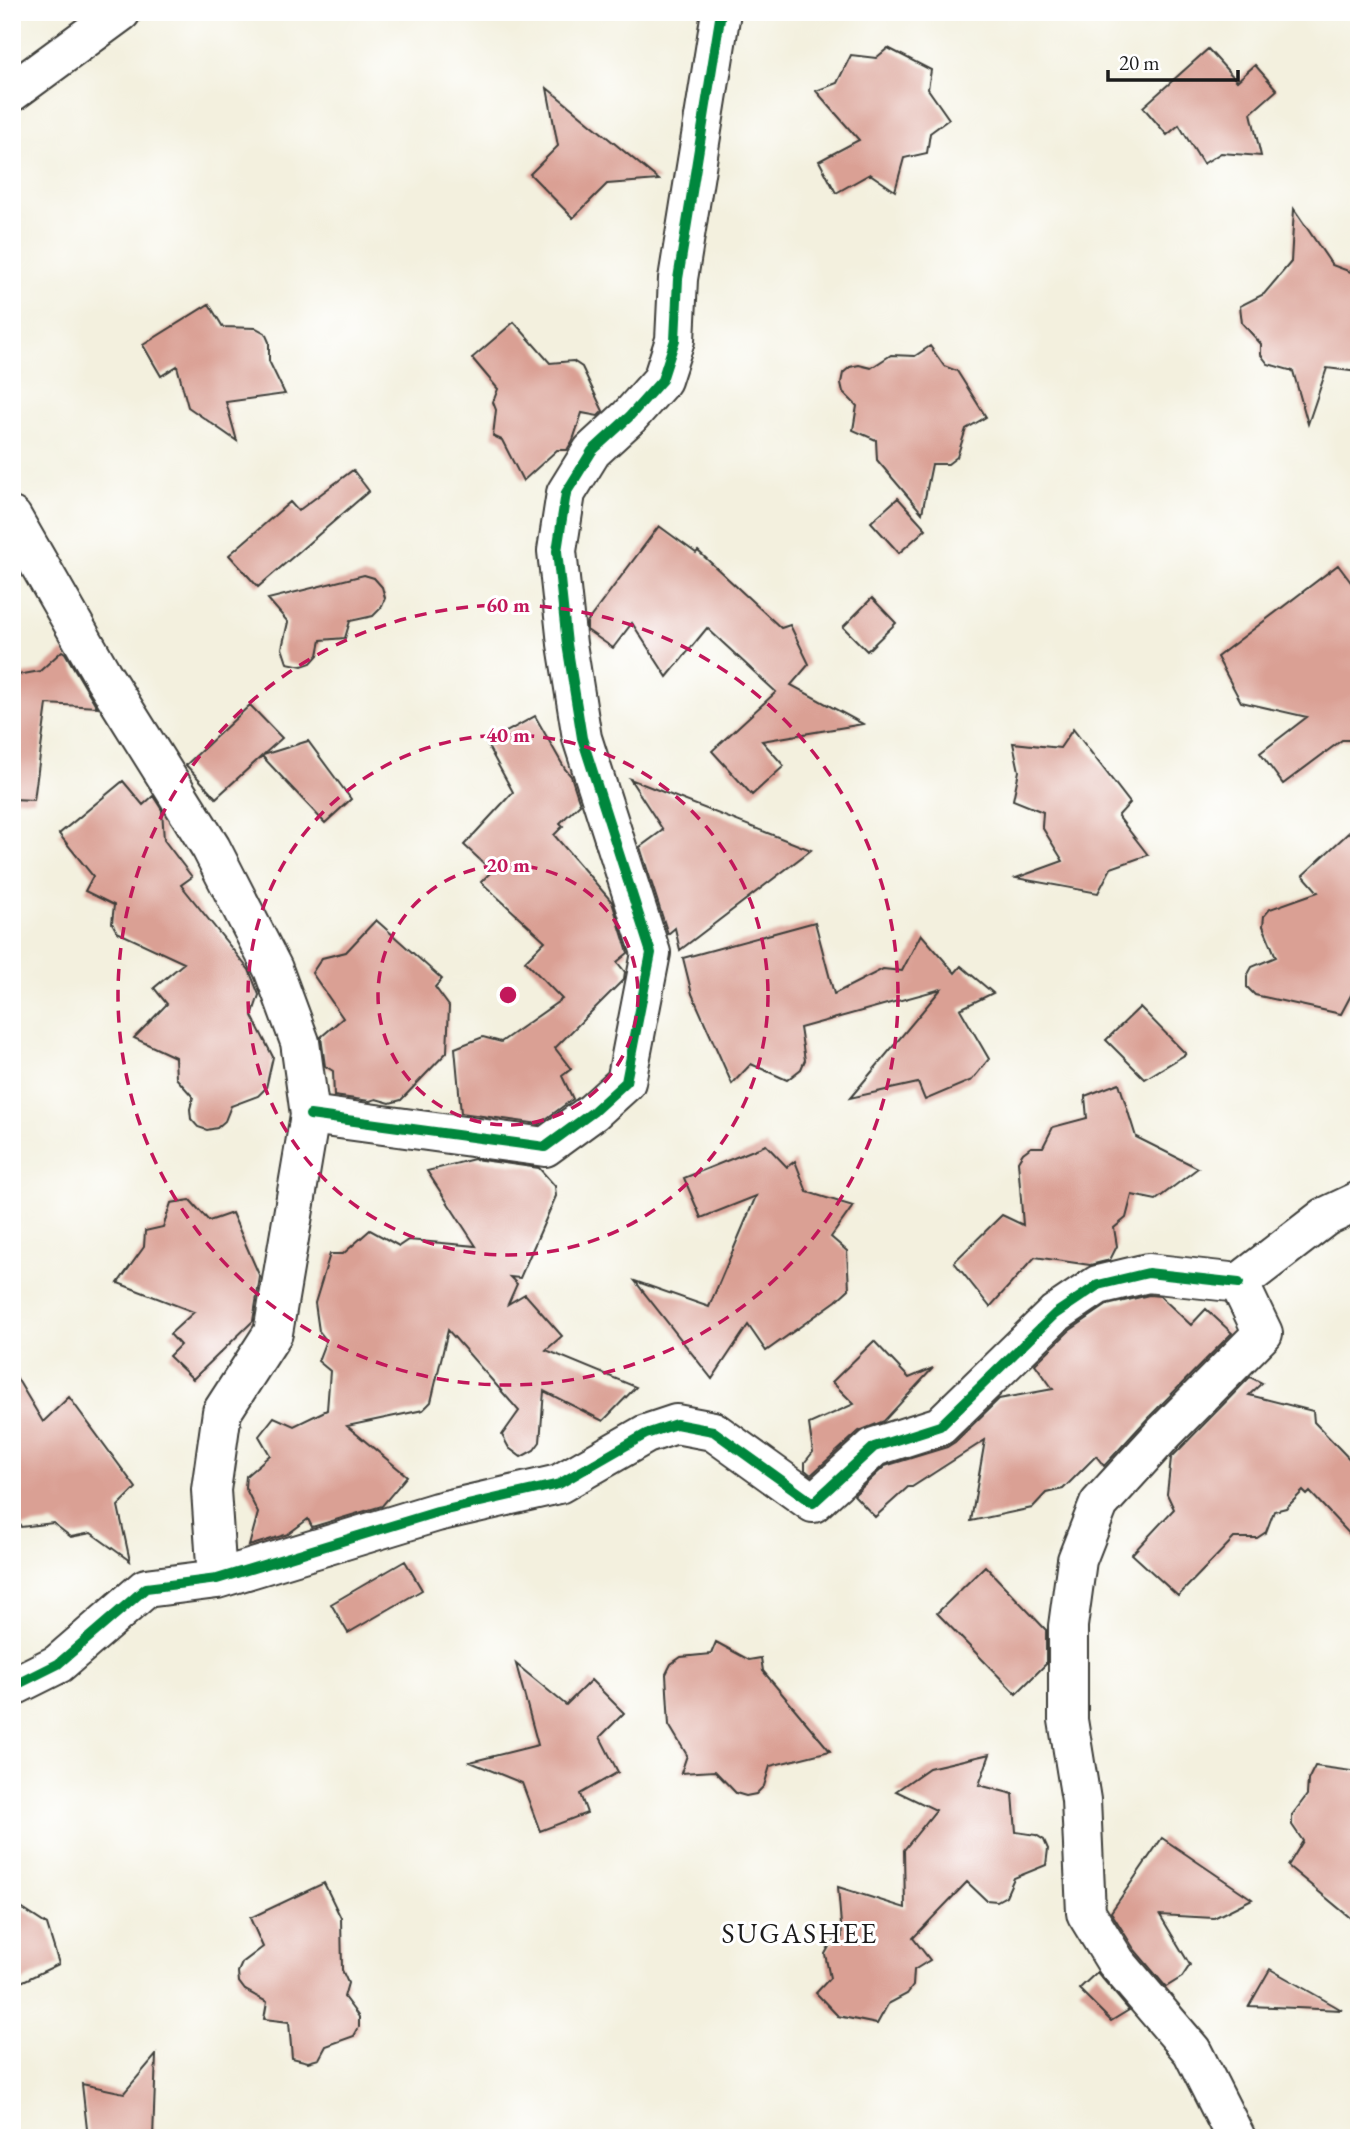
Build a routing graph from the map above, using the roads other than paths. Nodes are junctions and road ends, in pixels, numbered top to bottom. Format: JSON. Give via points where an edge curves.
{"nodes":[{"id":1,"x":121,"y":12,"type":"edge"},
{"id":2,"x":721,"y":12,"type":"edge"},
{"id":3,"x":12,"y":92,"type":"edge"},
{"id":4,"x":12,"y":517,"type":"edge"},
{"id":5,"x":310,"y":1115,"type":"junction"},
{"id":6,"x":1359,"y":1201,"type":"edge"},
{"id":7,"x":1239,"y":1283,"type":"junction"},
{"id":8,"x":217,"y":1579,"type":"junction"},
{"id":9,"x":12,"y":1687,"type":"edge"},
{"id":10,"x":1236,"y":2138,"type":"edge"}],
"edges":[{"from":1,"to":3,"type":"street"},
{"from":2,"to":5,"type":"street","via":[[678,279],[675,340],[662,380],[592,451],[566,493],[557,551],[582,738],[651,953],[626,1082],[545,1147]]},
{"from":4,"to":5,"type":"street","via":[[102,674],[211,848],[273,969],[300,1042]]},
{"from":5,"to":8,"type":"street","via":[[273,1333],[222,1412],[211,1490]]},
{"from":6,"to":7,"type":"street","via":[[1325,1217]]},
{"from":7,"to":8,"type":"street","via":[[1148,1273],[1098,1285],[1055,1314],[940,1426],[874,1447],[813,1503],[713,1431],[676,1424],[646,1434],[559,1484],[437,1512]]},
{"from":7,"to":10,"type":"street","via":[[1263,1332],[1099,1504],[1077,1560],[1068,1626],[1068,1720],[1082,1800],[1086,1913],[1116,1962],[1192,2051]]},
{"from":8,"to":9,"type":"street","via":[[146,1588],[58,1664]]}]}
